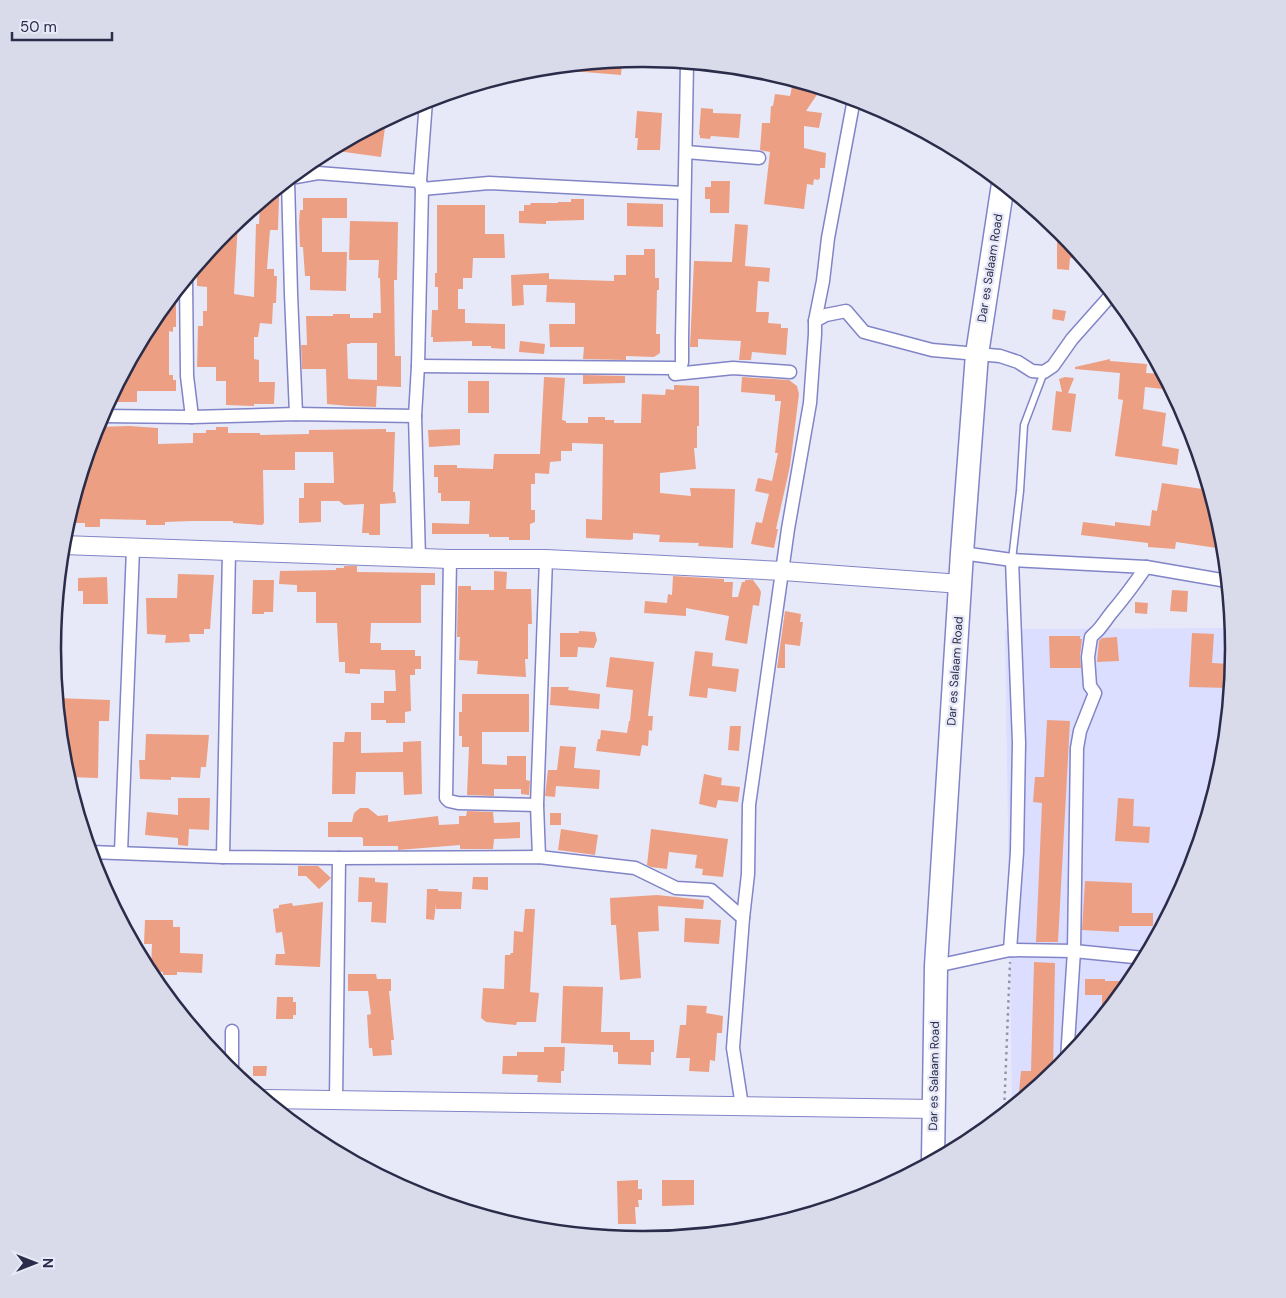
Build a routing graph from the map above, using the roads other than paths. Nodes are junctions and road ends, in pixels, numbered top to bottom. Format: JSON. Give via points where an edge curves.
{"nodes":[{"id":1,"x":690,"y":69,"type":"edge"},
{"id":2,"x":853,"y":107,"type":"edge"},
{"id":3,"x":425,"y":110,"type":"edge"},
{"id":4,"x":686,"y":152,"type":"junction"},
{"id":5,"x":759,"y":158,"type":"dead end"},
{"id":6,"x":305,"y":176,"type":"edge"},
{"id":7,"x":421,"y":185,"type":"junction"},
{"id":8,"x":289,"y":187,"type":"edge"},
{"id":9,"x":1002,"y":191,"type":"edge"},
{"id":10,"x":684,"y":193,"type":"junction"},
{"id":11,"x":186,"y":289,"type":"edge"},
{"id":12,"x":1108,"y":299,"type":"edge"},
{"id":13,"x":815,"y":321,"type":"junction"},
{"id":14,"x":977,"y":354,"type":"junction"},
{"id":15,"x":418,"y":366,"type":"junction"},
{"id":16,"x":790,"y":372,"type":"dead end"},
{"id":17,"x":1044,"y":372,"type":"junction"},
{"id":18,"x":679,"y":373,"type":"junction"},
{"id":19,"x":296,"y":414,"type":"junction"},
{"id":20,"x":110,"y":416,"type":"edge"},
{"id":21,"x":192,"y":416,"type":"junction"},
{"id":22,"x":415,"y":416,"type":"junction"},
{"id":23,"x":70,"y":545,"type":"edge"},
{"id":24,"x":133,"y":549,"type":"junction"},
{"id":25,"x":229,"y":551,"type":"junction"},
{"id":26,"x":962,"y":552,"type":"junction"},
{"id":27,"x":419,"y":558,"type":"junction"},
{"id":28,"x":450,"y":559,"type":"junction"},
{"id":29,"x":546,"y":559,"type":"junction"},
{"id":30,"x":1012,"y":560,"type":"junction"},
{"id":31,"x":1146,"y":567,"type":"junction"},
{"id":32,"x":783,"y":571,"type":"junction"},
{"id":33,"x":1221,"y":580,"type":"edge"},
{"id":34,"x":961,"y":584,"type":"junction"},
{"id":35,"x":537,"y":805,"type":"junction"},
{"id":36,"x":98,"y":852,"type":"edge"},
{"id":37,"x":121,"y":852,"type":"junction"},
{"id":38,"x":539,"y":856,"type":"junction"},
{"id":39,"x":223,"y":857,"type":"junction"},
{"id":40,"x":339,"y":858,"type":"junction"},
{"id":41,"x":743,"y":918,"type":"junction"},
{"id":42,"x":1010,"y":950,"type":"junction"},
{"id":43,"x":1074,"y":951,"type":"junction"},
{"id":44,"x":1136,"y":957,"type":"edge"},
{"id":45,"x":936,"y":966,"type":"junction"},
{"id":46,"x":232,"y":1031,"type":"dead end"},
{"id":47,"x":1068,"y":1046,"type":"edge"},
{"id":48,"x":232,"y":1060,"type":"edge"},
{"id":49,"x":275,"y":1099,"type":"edge"},
{"id":50,"x":336,"y":1100,"type":"junction"},
{"id":51,"x":742,"y":1106,"type":"junction"},
{"id":52,"x":933,"y":1109,"type":"junction"},
{"id":53,"x":933,"y":1154,"type":"edge"}],
"edges":[{"from":1,"to":4,"type":"street"},
{"from":2,"to":13,"type":"street"},
{"from":3,"to":7,"type":"street"},
{"from":4,"to":5,"type":"street"},
{"from":4,"to":10,"type":"street"},
{"from":6,"to":7,"type":"street","via":[[318,173]]},
{"from":7,"to":10,"type":"street","via":[[489,183]]},
{"from":7,"to":15,"type":"street"},
{"from":8,"to":19,"type":"street"},
{"from":9,"to":14,"type":"highway","name":"Dar es Salaam Road"},
{"from":10,"to":18,"type":"street","via":[[682,362]]},
{"from":11,"to":21,"type":"street","via":[[187,376]]},
{"from":12,"to":17,"type":"street","via":[[1053,366]]},
{"from":13,"to":14,"type":"street","via":[[846,311],[864,332],[932,350]]},
{"from":13,"to":32,"type":"street","via":[[810,403]]},
{"from":14,"to":17,"type":"street","via":[[1000,356],[1032,371]]},
{"from":14,"to":26,"type":"highway","name":"Dar es Salaam Road"},
{"from":15,"to":18,"type":"street","via":[[674,368],[675,374]]},
{"from":15,"to":22,"type":"street"},
{"from":16,"to":18,"type":"street","via":[[733,368]]},
{"from":17,"to":30,"type":"lane","via":[[1024,425]]},
{"from":19,"to":21,"type":"street"},
{"from":19,"to":22,"type":"street"},
{"from":20,"to":21,"type":"street"},
{"from":22,"to":27,"type":"street"},
{"from":23,"to":24,"type":"street"},
{"from":24,"to":25,"type":"street"},
{"from":24,"to":37,"type":"street"},
{"from":25,"to":27,"type":"street"},
{"from":25,"to":39,"type":"street"},
{"from":26,"to":30,"type":"street"},
{"from":26,"to":34,"type":"highway","name":"Dar es Salaam Road"},
{"from":27,"to":28,"type":"street"},
{"from":28,"to":29,"type":"street"},
{"from":28,"to":35,"type":"street","via":[[446,798],[458,804]]},
{"from":29,"to":32,"type":"street"},
{"from":29,"to":35,"type":"street"},
{"from":30,"to":31,"type":"street"},
{"from":30,"to":42,"type":"street","via":[[1019,743],[1017,852]]},
{"from":31,"to":33,"type":"street"},
{"from":31,"to":43,"type":"street","via":[[1102,628],[1091,637],[1088,657],[1090,686],[1095,693],[1077,748]]},
{"from":32,"to":34,"type":"street"},
{"from":32,"to":41,"type":"street","via":[[749,805],[748,874]]},
{"from":34,"to":45,"type":"highway","name":"Dar es Salaam Road"},
{"from":35,"to":38,"type":"street"},
{"from":36,"to":37,"type":"street"},
{"from":37,"to":39,"type":"street"},
{"from":38,"to":40,"type":"street"},
{"from":38,"to":41,"type":"street","via":[[635,868],[676,888],[711,890]]},
{"from":39,"to":40,"type":"street"},
{"from":40,"to":50,"type":"street"},
{"from":41,"to":51,"type":"street","via":[[733,1048]]},
{"from":42,"to":43,"type":"street"},
{"from":42,"to":45,"type":"street"},
{"from":43,"to":44,"type":"street"},
{"from":43,"to":47,"type":"street"},
{"from":45,"to":52,"type":"highway","name":"Dar es Salaam Road"},
{"from":46,"to":48,"type":"street"},
{"from":49,"to":50,"type":"street"},
{"from":50,"to":51,"type":"street"},
{"from":51,"to":52,"type":"street"},
{"from":52,"to":53,"type":"highway","name":"Dar es Salaam Road"}]}
